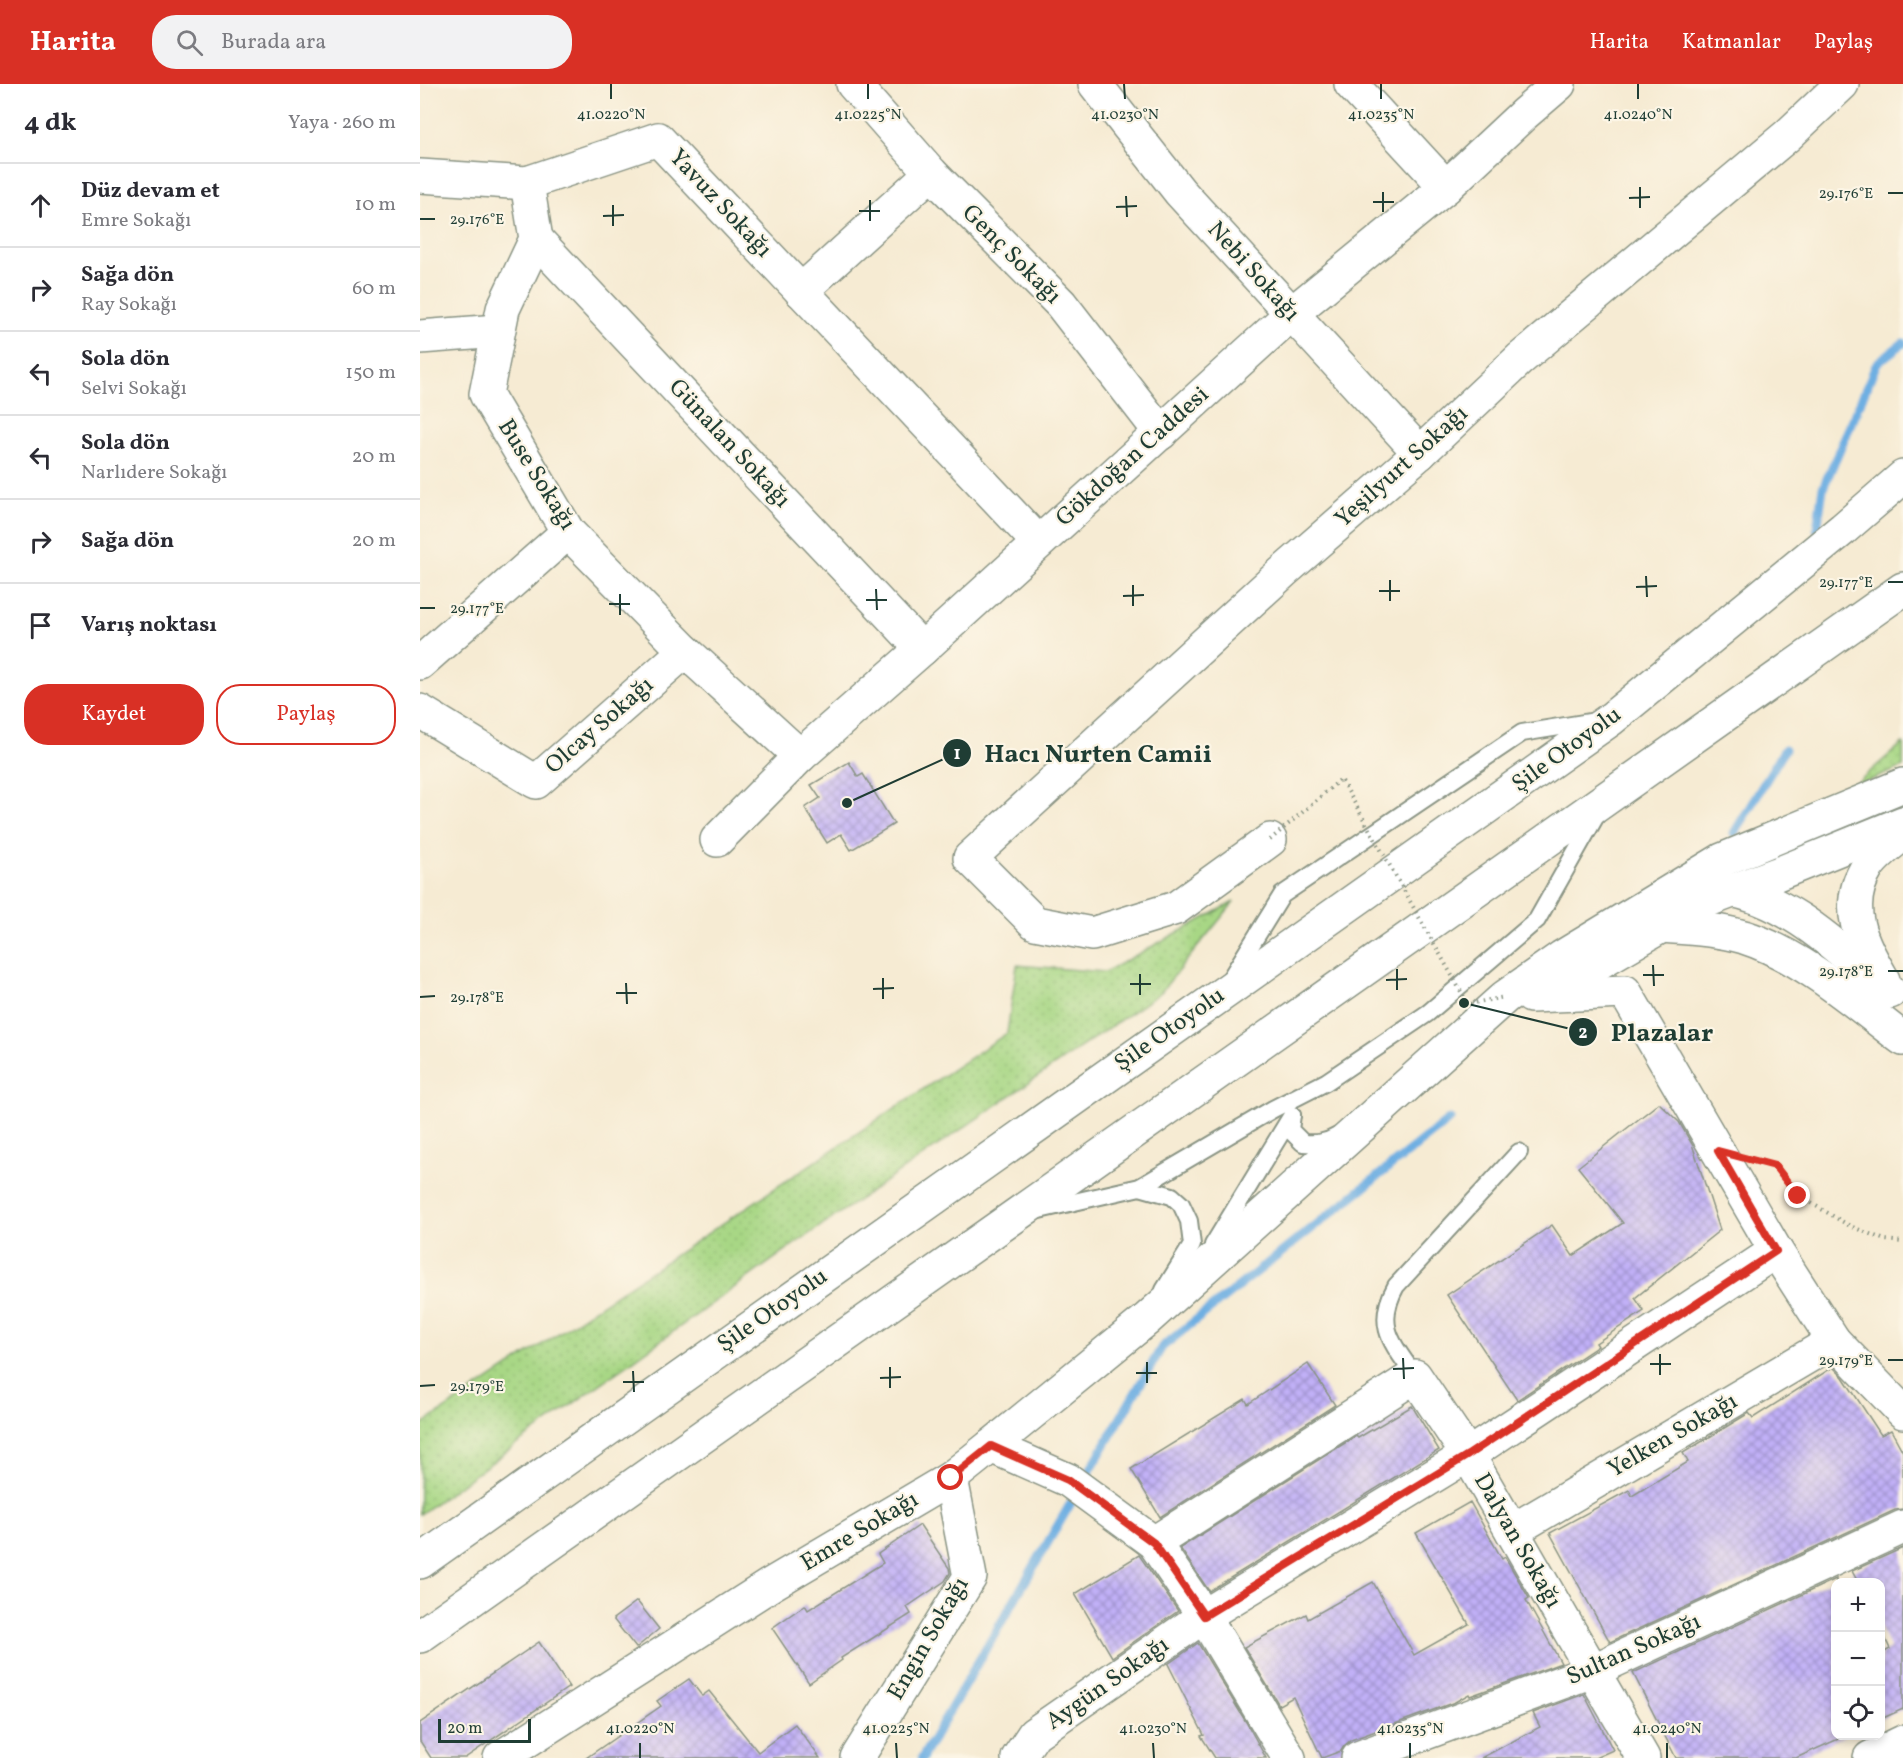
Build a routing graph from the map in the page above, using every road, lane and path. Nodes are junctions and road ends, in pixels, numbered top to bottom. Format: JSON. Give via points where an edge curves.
{"nodes":[{"id":1,"x":853,"y":84,"type":"edge"},
{"id":2,"x":1095,"y":84,"type":"edge"},
{"id":3,"x":1351,"y":84,"type":"edge"},
{"id":4,"x":1559,"y":84,"type":"edge"},
{"id":5,"x":1842,"y":84,"type":"edge"},
{"id":6,"x":931,"y":173,"type":"junction"},
{"id":7,"x":420,"y":176,"type":"edge"},
{"id":8,"x":527,"y":183,"type":"junction"},
{"id":9,"x":1446,"y":187,"type":"junction"},
{"id":10,"x":536,"y":239,"type":"junction"},
{"id":11,"x":801,"y":291,"type":"junction"},
{"id":12,"x":1291,"y":314,"type":"junction"},
{"id":13,"x":498,"y":331,"type":"junction"},
{"id":14,"x":420,"y":337,"type":"edge"},
{"id":15,"x":1161,"y":433,"type":"junction"},
{"id":16,"x":1420,"y":453,"type":"junction"},
{"id":17,"x":1903,"y":477,"type":"edge"},
{"id":18,"x":568,"y":532,"type":"junction"},
{"id":19,"x":1038,"y":542,"type":"junction"},
{"id":20,"x":1903,"y":589,"type":"edge"},
{"id":21,"x":922,"y":649,"type":"junction"},
{"id":22,"x":685,"y":651,"type":"junction"},
{"id":23,"x":420,"y":663,"type":"edge"},
{"id":24,"x":420,"y":711,"type":"edge"},
{"id":25,"x":1611,"y":719,"type":"junction"},
{"id":26,"x":800,"y":756,"type":"junction"},
{"id":27,"x":1898,"y":787,"type":"edge"},
{"id":28,"x":1606,"y":799,"type":"junction"},
{"id":29,"x":1903,"y":823,"type":"edge"},
{"id":30,"x":1903,"y":834,"type":"edge"},
{"id":31,"x":717,"y":840,"type":"dead end"},
{"id":32,"x":1270,"y":840,"type":"joint"},
{"id":33,"x":1686,"y":882,"type":"junction"},
{"id":34,"x":1776,"y":889,"type":"junction"},
{"id":35,"x":1734,"y":890,"type":"junction"},
{"id":36,"x":1661,"y":926,"type":"junction"},
{"id":37,"x":1783,"y":955,"type":"junction"},
{"id":38,"x":1220,"y":995,"type":"junction"},
{"id":39,"x":1505,"y":997,"type":"junction"},
{"id":40,"x":1897,"y":998,"type":"edge"},
{"id":41,"x":1903,"y":1039,"type":"edge"},
{"id":42,"x":1326,"y":1082,"type":"junction"},
{"id":43,"x":1292,"y":1115,"type":"junction"},
{"id":44,"x":1376,"y":1115,"type":"junction"},
{"id":45,"x":1718,"y":1151,"type":"junction"},
{"id":46,"x":1519,"y":1152,"type":"dead end"},
{"id":47,"x":1140,"y":1187,"type":"junction"},
{"id":48,"x":1017,"y":1214,"type":"junction"},
{"id":49,"x":1903,"y":1242,"type":"edge"},
{"id":50,"x":1776,"y":1251,"type":"junction"},
{"id":51,"x":1196,"y":1274,"type":"junction"},
{"id":52,"x":1146,"y":1320,"type":"junction"},
{"id":53,"x":1834,"y":1341,"type":"junction"},
{"id":54,"x":1415,"y":1376,"type":"junction"},
{"id":55,"x":1903,"y":1412,"type":"edge"},
{"id":56,"x":991,"y":1446,"type":"junction"},
{"id":57,"x":1468,"y":1455,"type":"junction"},
{"id":58,"x":951,"y":1478,"type":"junction"},
{"id":59,"x":1903,"y":1527,"type":"edge"},
{"id":60,"x":1512,"y":1531,"type":"junction"},
{"id":61,"x":1154,"y":1543,"type":"junction"},
{"id":62,"x":420,"y":1562,"type":"edge"},
{"id":63,"x":1204,"y":1616,"type":"junction"},
{"id":64,"x":420,"y":1636,"type":"edge"},
{"id":65,"x":1592,"y":1671,"type":"junction"},
{"id":66,"x":1903,"y":1743,"type":"edge"},
{"id":67,"x":500,"y":1758,"type":"edge"},
{"id":68,"x":858,"y":1758,"type":"edge"},
{"id":69,"x":1018,"y":1758,"type":"edge"},
{"id":70,"x":1289,"y":1758,"type":"edge"},
{"id":71,"x":1358,"y":1758,"type":"edge"},
{"id":72,"x":1643,"y":1758,"type":"edge"},
{"id":73,"x":1870,"y":1758,"type":"edge"}],
"edges":[{"from":1,"to":6,"type":"main road","name":"Genç Sokağı"},
{"from":2,"to":12,"type":"main road","name":"Nebi Sokağı","via":[[1180,192]]},
{"from":3,"to":9,"type":"main road"},
{"from":4,"to":9,"type":"main road","name":"Gökdoğan Caddesi"},
{"from":5,"to":16,"type":"main road","name":"Yeşilyurt Sokağı","via":[[1788,135],[1520,359]]},
{"from":6,"to":11,"type":"main road"},
{"from":6,"to":15,"type":"main road","name":"Genç Sokağı","via":[[1061,304]]},
{"from":7,"to":8,"type":"main road","name":"Yavuz Sokağı"},
{"from":8,"to":10,"type":"main road"},
{"from":8,"to":11,"type":"main road","name":"Yavuz Sokağı","via":[[658,139]]},
{"from":9,"to":12,"type":"main road","name":"Gökdoğan Caddesi"},
{"from":10,"to":13,"type":"main road","name":"Buse Sokağı","via":[[503,309]]},
{"from":10,"to":21,"type":"main road","name":"Günalan Sokağı"},
{"from":11,"to":19,"type":"main road","name":"Yavuz Sokağı"},
{"from":12,"to":15,"type":"main road","name":"Gökdoğan Caddesi"},
{"from":12,"to":16,"type":"main road","name":"Nebi Sokağı"},
{"from":13,"to":14,"type":"main road"},
{"from":13,"to":18,"type":"main road","name":"Buse Sokağı","via":[[486,394]]},
{"from":15,"to":19,"type":"main road","name":"Gökdoğan Caddesi"},
{"from":16,"to":32,"type":"main road","name":"Yeşilyurt Sokağı","via":[[1283,572],[970,858],[1035,923],[1092,934],[1176,908]]},
{"from":17,"to":25,"type":"main road","name":"Şile Otoyolu"},
{"from":18,"to":22,"type":"main road","name":"Buse Sokağı"},
{"from":18,"to":23,"type":"main road"},
{"from":19,"to":21,"type":"main road","name":"Gökdoğan Caddesi"},
{"from":20,"to":28,"type":"main road"},
{"from":21,"to":26,"type":"main road","name":"Gökdoğan Caddesi"},
{"from":22,"to":24,"type":"main road","name":"Olcay Sokağı","via":[[536,782]]},
{"from":22,"to":26,"type":"main road","name":"Buse Sokağı"},
{"from":25,"to":38,"type":"main road","name":"Şile Otoyolu"},
{"from":25,"to":38,"type":"lane","via":[[1522,733],[1282,895]]},
{"from":26,"to":31,"type":"main road","name":"Gökdoğan Caddesi"},
{"from":27,"to":33,"type":"main road","name":"Emre Sokağı","via":[[1722,860]]},
{"from":27,"to":34,"type":"main road","via":[[1876,810],[1795,844],[1784,857]]},
{"from":28,"to":42,"type":"lane","via":[[1538,920],[1428,1013]]},
{"from":28,"to":48,"type":"main road"},
{"from":29,"to":34,"type":"main road"},
{"from":30,"to":40,"type":"main road","via":[[1869,865],[1855,896],[1858,931]]},
{"from":32,"to":39,"type":"path","bridge":true,"via":[[1341,779],[1467,1004]]},
{"from":33,"to":35,"type":"main road"},
{"from":33,"to":39,"type":"main road","name":"Emre Sokağı","via":[[1562,957]]},
{"from":34,"to":35,"type":"main road"},
{"from":34,"to":37,"type":"main road"},
{"from":34,"to":40,"type":"main road","via":[[1805,923]]},
{"from":35,"to":36,"type":"main road"},
{"from":36,"to":37,"type":"main road","via":[[1705,928],[1745,938]]},
{"from":36,"to":39,"type":"main road","via":[[1574,977]]},
{"from":37,"to":41,"type":"main road","via":[[1815,973]]},
{"from":38,"to":62,"type":"main road","name":"Şile Otoyolu"},
{"from":39,"to":44,"type":"main road","name":"Emre Sokağı"},
{"from":39,"to":45,"type":"main road","via":[[1625,992]]},
{"from":42,"to":43,"type":"lane"},
{"from":42,"to":47,"type":"lane"},
{"from":43,"to":44,"type":"lane","via":[[1290,1131],[1303,1143],[1316,1144]]},
{"from":43,"to":51,"type":"lane"},
{"from":44,"to":51,"type":"main road","name":"Emre Sokağı"},
{"from":45,"to":49,"type":"path","via":[[1775,1166],[1798,1196],[1850,1226],[1885,1240]]},
{"from":45,"to":50,"type":"main road"},
{"from":46,"to":54,"type":"lane","via":[[1390,1297],[1386,1324],[1390,1340]]},
{"from":47,"to":48,"type":"lane"},
{"from":47,"to":52,"type":"lane","via":[[1172,1196],[1181,1204],[1189,1221],[1192,1245]]},
{"from":48,"to":64,"type":"main road"},
{"from":50,"to":53,"type":"main road"},
{"from":50,"to":57,"type":"main road","name":"Aygün Sokağı"},
{"from":51,"to":52,"type":"main road","name":"Emre Sokağı"},
{"from":52,"to":56,"type":"main road","name":"Emre Sokağı"},
{"from":53,"to":55,"type":"main road"},
{"from":53,"to":60,"type":"main road","name":"Yelken Sokağı"},
{"from":54,"to":57,"type":"main road","name":"Dalyan Sokağı"},
{"from":54,"to":61,"type":"main road"},
{"from":56,"to":58,"type":"main road","name":"Emre Sokağı"},
{"from":56,"to":61,"type":"main road","via":[[1068,1480]]},
{"from":57,"to":60,"type":"main road","name":"Dalyan Sokağı"},
{"from":57,"to":63,"type":"main road","name":"Aygün Sokağı"},
{"from":58,"to":67,"type":"main road","name":"Emre Sokağı","via":[[770,1585]]},
{"from":58,"to":68,"type":"main road","name":"Engin Sokağı","via":[[970,1577]]},
{"from":59,"to":65,"type":"main road","name":"Sultan Sokağı"},
{"from":60,"to":65,"type":"main road","name":"Dalyan Sokağı"},
{"from":61,"to":63,"type":"main road"},
{"from":63,"to":69,"type":"main road","name":"Aygün Sokağı","via":[[1034,1734]]},
{"from":63,"to":70,"type":"main road"},
{"from":65,"to":71,"type":"main road","name":"Sultan Sokağı"},
{"from":65,"to":72,"type":"main road","name":"Dalyan Sokağı"},
{"from":66,"to":73,"type":"main road"}]}
